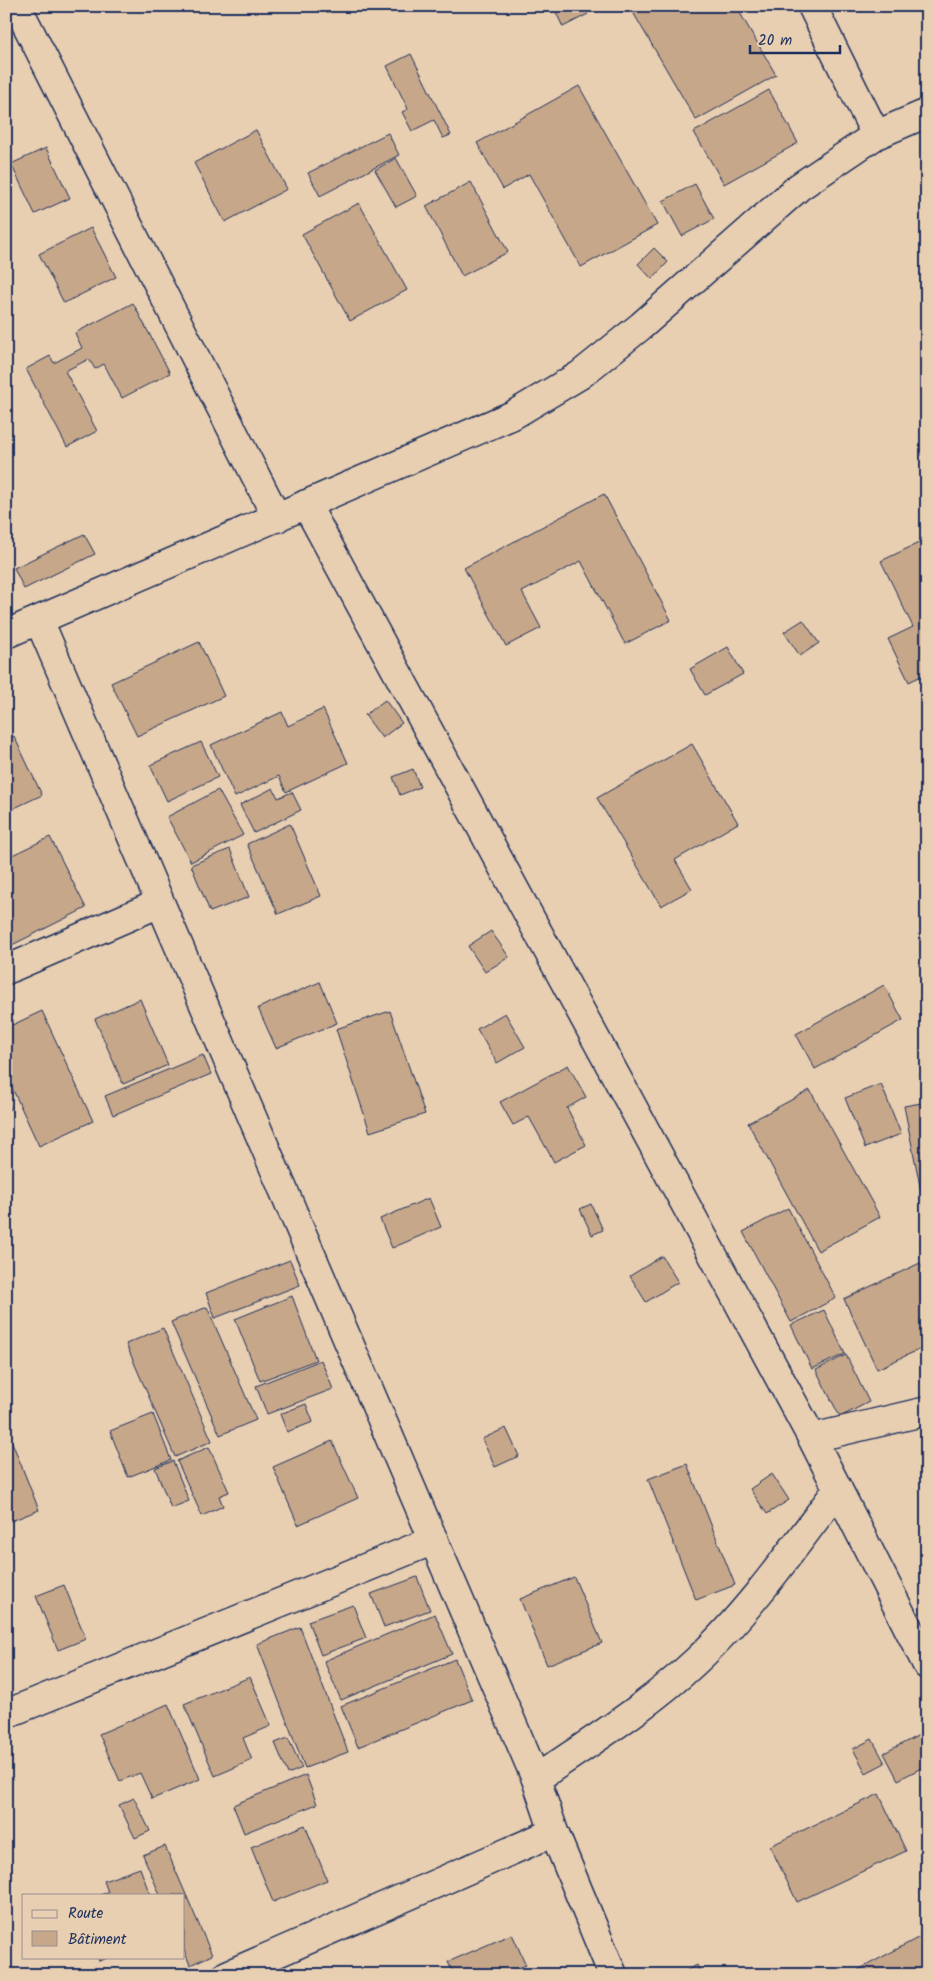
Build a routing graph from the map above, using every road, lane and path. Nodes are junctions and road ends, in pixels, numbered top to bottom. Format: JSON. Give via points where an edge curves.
{"nodes":[{"id":1,"x":17,"y":6,"type":"edge"},
{"id":2,"x":812,"y":6,"type":"edge"},
{"id":3,"x":927,"y":113,"type":"edge"},
{"id":4,"x":876,"y":135,"type":"junction"},
{"id":5,"x":306,"y":504,"type":"junction"},
{"id":6,"x":276,"y":518,"type":"junction"},
{"id":7,"x":39,"y":620,"type":"junction"},
{"id":8,"x":6,"y":634,"type":"edge"},
{"id":9,"x":160,"y":903,"type":"junction"},
{"id":10,"x":6,"y":970,"type":"edge"},
{"id":11,"x":927,"y":1411,"type":"edge"},
{"id":12,"x":812,"y":1438,"type":"junction"},
{"id":13,"x":838,"y":1489,"type":"junction"},
{"id":14,"x":434,"y":1540,"type":"junction"},
{"id":15,"x":927,"y":1665,"type":"edge"},
{"id":16,"x":6,"y":1714,"type":"edge"},
{"id":17,"x":536,"y":1779,"type":"junction"},
{"id":18,"x":554,"y":1832,"type":"junction"},
{"id":19,"x":227,"y":1975,"type":"edge"},
{"id":20,"x":613,"y":1975,"type":"edge"}],
"edges":[{"from":1,"to":6,"type":"street"},
{"from":2,"to":4,"type":"street"},
{"from":3,"to":4,"type":"street"},
{"from":4,"to":5,"type":"street","via":[[799,187],[641,326],[580,375],[513,415]]},
{"from":5,"to":6,"type":"street"},
{"from":5,"to":12,"type":"street"},
{"from":6,"to":7,"type":"street"},
{"from":7,"to":8,"type":"street"},
{"from":7,"to":9,"type":"street"},
{"from":9,"to":10,"type":"street"},
{"from":9,"to":14,"type":"street"},
{"from":11,"to":12,"type":"street"},
{"from":12,"to":13,"type":"street"},
{"from":13,"to":15,"type":"street"},
{"from":13,"to":17,"type":"street","via":[[774,1573],[696,1662],[641,1707]]},
{"from":14,"to":16,"type":"street"},
{"from":14,"to":17,"type":"street"},
{"from":17,"to":18,"type":"street"},
{"from":18,"to":19,"type":"street"},
{"from":18,"to":20,"type":"street"}]}
